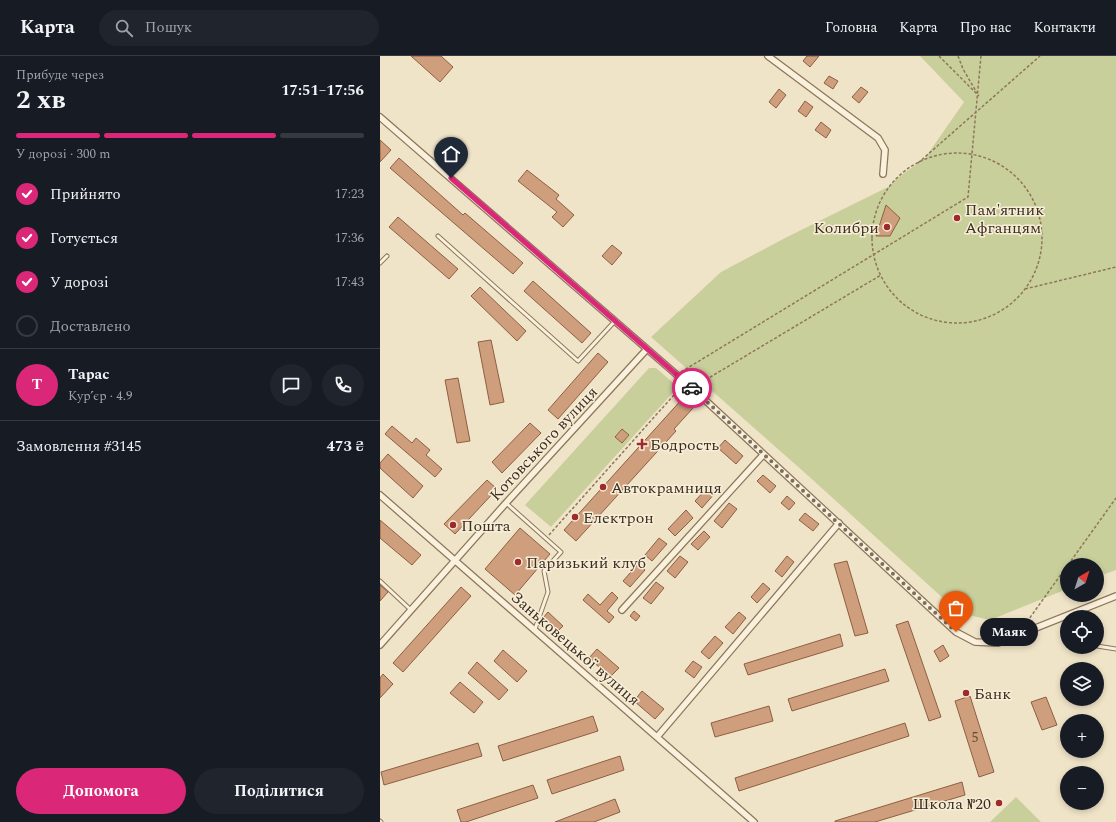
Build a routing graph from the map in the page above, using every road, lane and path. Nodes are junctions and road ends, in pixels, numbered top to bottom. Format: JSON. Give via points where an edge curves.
{"nodes":[{"id":1,"x":768,"y":56,"type":"edge"},
{"id":2,"x":939,"y":56,"type":"edge"},
{"id":3,"x":958,"y":56,"type":"edge"},
{"id":4,"x":982,"y":56,"type":"edge"},
{"id":5,"x":1040,"y":56,"type":"edge"},
{"id":6,"x":979,"y":96,"type":"junction"},
{"id":7,"x":977,"y":111,"type":"junction"},
{"id":8,"x":380,"y":117,"type":"edge"},
{"id":9,"x":972,"y":156,"type":"junction"},
{"id":10,"x":916,"y":164,"type":"junction"},
{"id":11,"x":883,"y":174,"type":"dead end"},
{"id":12,"x":438,"y":236,"type":"dead end"},
{"id":13,"x":874,"y":255,"type":"junction"},
{"id":14,"x":387,"y":256,"type":"dead end"},
{"id":15,"x":380,"y":263,"type":"edge"},
{"id":16,"x":1116,"y":267,"type":"edge"},
{"id":17,"x":881,"y":275,"type":"junction"},
{"id":18,"x":1025,"y":289,"type":"junction"},
{"id":19,"x":615,"y":321,"type":"junction"},
{"id":20,"x":647,"y":349,"type":"junction"},
{"id":21,"x":676,"y":375,"type":"junction"},
{"id":22,"x":685,"y":382,"type":"junction"},
{"id":23,"x":692,"y":388,"type":"junction"},
{"id":24,"x":763,"y":455,"type":"junction"},
{"id":25,"x":381,"y":496,"type":"edge"},
{"id":26,"x":1116,"y":498,"type":"edge"},
{"id":27,"x":506,"y":503,"type":"junction"},
{"id":28,"x":839,"y":523,"type":"junction"},
{"id":29,"x":546,"y":538,"type":"junction"},
{"id":30,"x":1072,"y":558,"type":"edge"},
{"id":31,"x":455,"y":562,"type":"junction"},
{"id":32,"x":1060,"y":575,"type":"edge"},
{"id":33,"x":380,"y":581,"type":"edge"},
{"id":34,"x":1116,"y":596,"type":"edge"},
{"id":35,"x":411,"y":610,"type":"junction"},
{"id":36,"x":622,"y":610,"type":"dead end"},
{"id":37,"x":1084,"y":610,"type":"edge"},
{"id":38,"x":1060,"y":620,"type":"edge"},
{"id":39,"x":535,"y":629,"type":"junction"},
{"id":40,"x":1016,"y":636,"type":"junction"},
{"id":41,"x":380,"y":645,"type":"edge"},
{"id":42,"x":1104,"y":647,"type":"edge"},
{"id":43,"x":1116,"y":649,"type":"edge"},
{"id":44,"x":657,"y":736,"type":"junction"},
{"id":45,"x":754,"y":822,"type":"edge"}],
"edges":[{"from":1,"to":11,"type":"street","via":[[878,138],[885,150]]},
{"from":2,"to":6,"type":"path"},
{"from":3,"to":6,"type":"path"},
{"from":4,"to":6,"type":"path"},
{"from":5,"to":7,"type":"path"},
{"from":6,"to":7,"type":"path"},
{"from":7,"to":9,"type":"path"},
{"from":7,"to":10,"type":"path"},
{"from":8,"to":19,"type":"street"},
{"from":9,"to":10,"type":"path","via":[[940,155]]},
{"from":9,"to":13,"type":"path","via":[[968,197]]},
{"from":9,"to":18,"type":"path","via":[[990,161],[1012,174],[1035,205],[1042,242],[1037,267]]},
{"from":10,"to":13,"type":"path","via":[[890,186],[878,208],[872,233]]},
{"from":12,"to":19,"type":"lane","via":[[578,361]]},
{"from":13,"to":17,"type":"path"},
{"from":13,"to":21,"type":"path"},
{"from":14,"to":15,"type":"lane"},
{"from":16,"to":18,"type":"path"},
{"from":17,"to":18,"type":"path","via":[[892,292],[911,309],[934,320],[946,322],[959,323],[984,319],[1007,307]]},
{"from":17,"to":23,"type":"path"},
{"from":19,"to":20,"type":"street"},
{"from":20,"to":21,"type":"street"},
{"from":20,"to":27,"type":"street","name":"Котовського вулиця"},
{"from":21,"to":22,"type":"street"},
{"from":22,"to":23,"type":"street"},
{"from":22,"to":29,"type":"path"},
{"from":23,"to":24,"type":"street"},
{"from":24,"to":28,"type":"street"},
{"from":24,"to":36,"type":"street"},
{"from":25,"to":31,"type":"street","name":"Заньковецької вулиця"},
{"from":26,"to":30,"type":"path"},
{"from":27,"to":29,"type":"lane"},
{"from":27,"to":31,"type":"street","name":"Котовського вулиця"},
{"from":28,"to":40,"type":"street","via":[[956,632],[976,642],[998,643]]},
{"from":28,"to":44,"type":"street"},
{"from":29,"to":39,"type":"lane","via":[[561,552],[544,571],[548,592]]},
{"from":31,"to":35,"type":"street","name":"Котовського вулиця"},
{"from":31,"to":39,"type":"street","name":"Заньковецької вулиця"},
{"from":32,"to":40,"type":"path"},
{"from":33,"to":35,"type":"lane"},
{"from":34,"to":37,"type":"street"},
{"from":35,"to":41,"type":"street","name":"Котовського вулиця"},
{"from":38,"to":40,"type":"street"},
{"from":39,"to":44,"type":"street","name":"Заньковецької вулиця"},
{"from":42,"to":43,"type":"lane"},
{"from":44,"to":45,"type":"street","name":"Заньковецької вулиця"}]}
